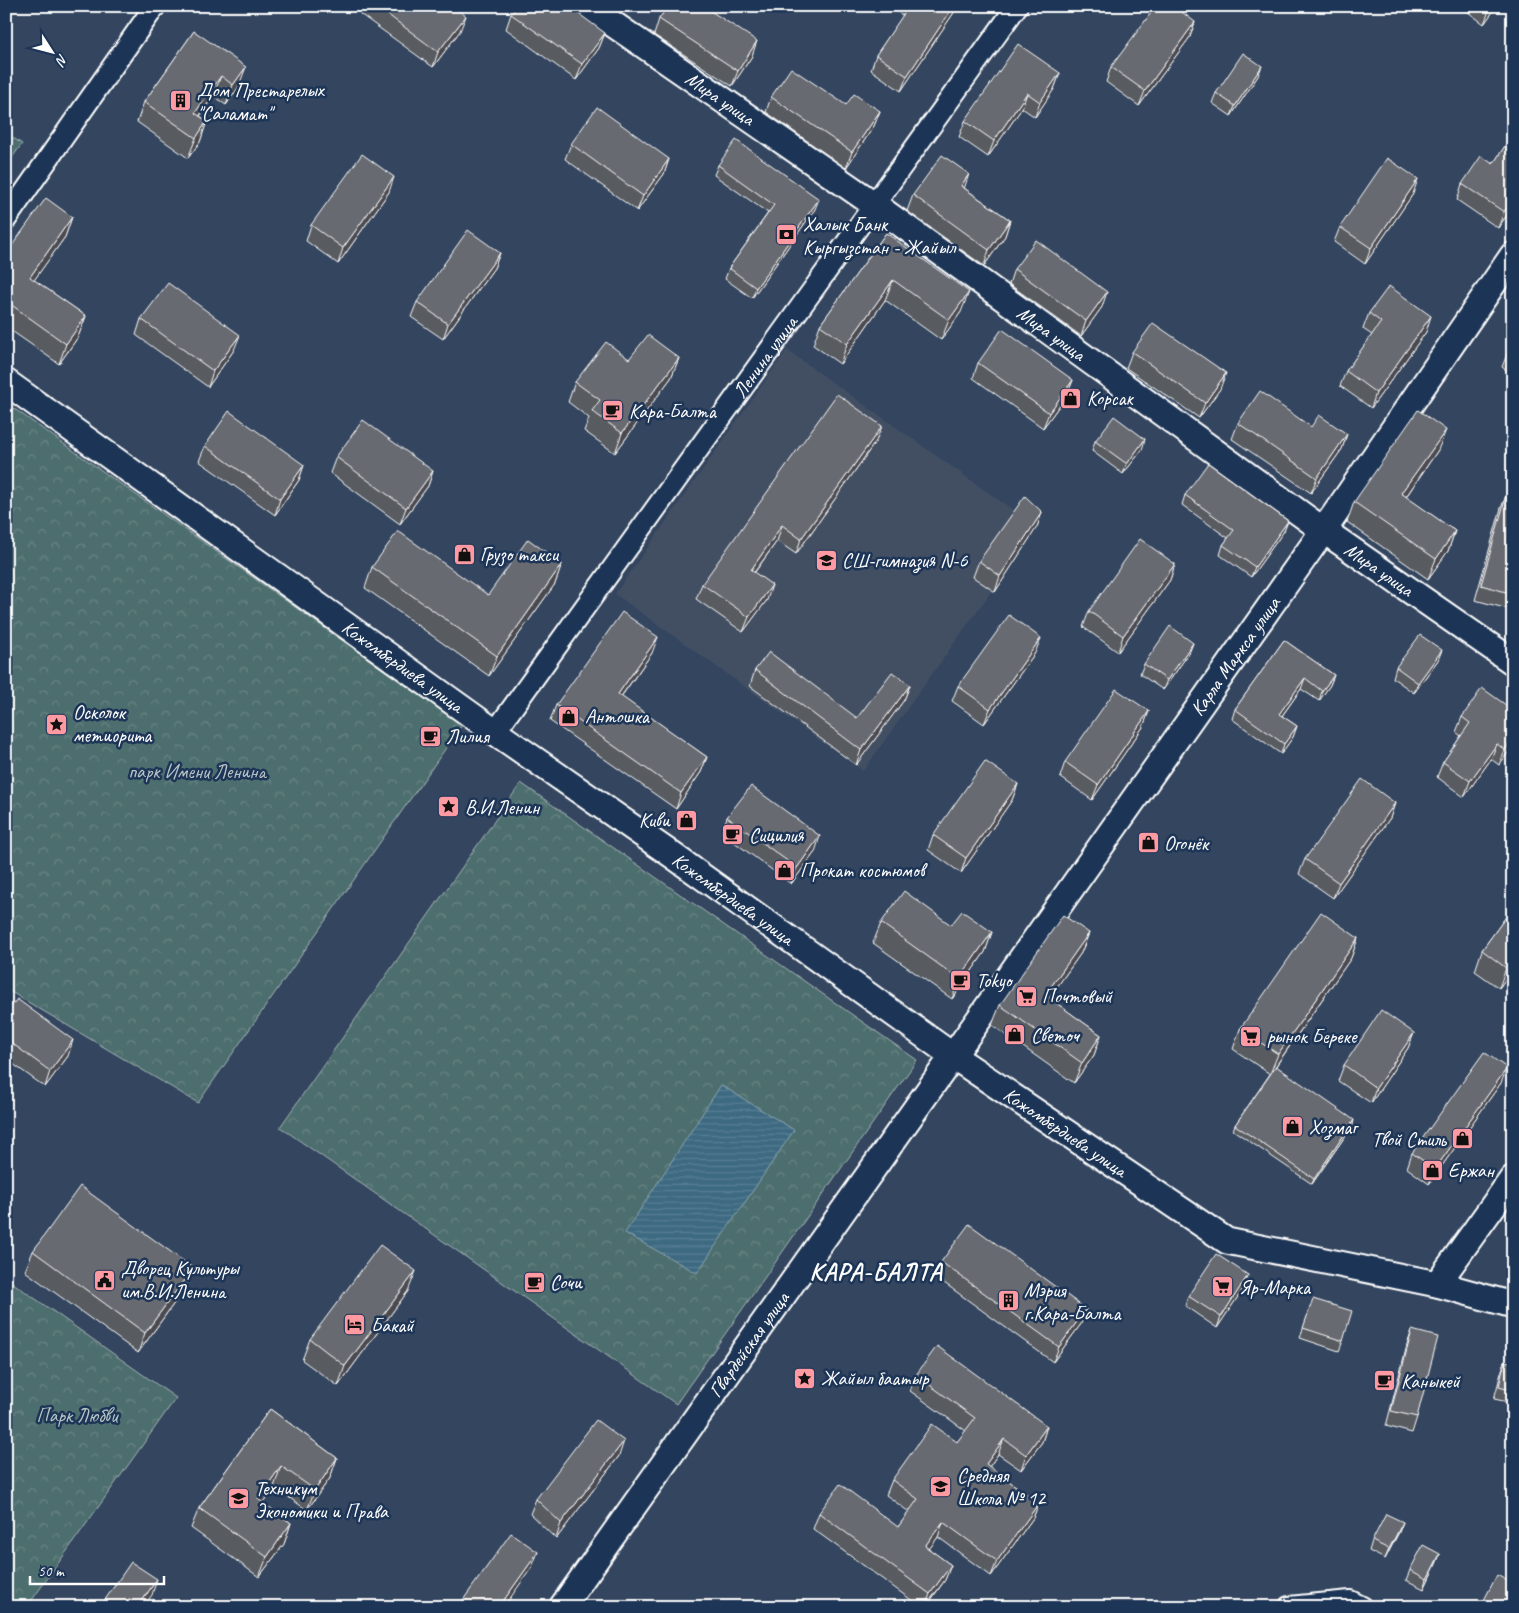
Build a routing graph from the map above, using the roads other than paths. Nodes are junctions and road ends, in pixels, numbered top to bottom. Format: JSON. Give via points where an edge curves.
{"nodes":[{"id":1,"x":155,"y":6,"type":"edge"},
{"id":2,"x":587,"y":6,"type":"edge"},
{"id":3,"x":1017,"y":6,"type":"edge"},
{"id":4,"x":875,"y":205,"type":"junction"},
{"id":5,"x":6,"y":219,"type":"edge"},
{"id":6,"x":1513,"y":254,"type":"edge"},
{"id":7,"x":6,"y":382,"type":"edge"},
{"id":8,"x":1323,"y":530,"type":"junction"},
{"id":9,"x":1513,"y":662,"type":"edge"},
{"id":10,"x":495,"y":732,"type":"junction"},
{"id":11,"x":953,"y":1056,"type":"junction"},
{"id":12,"x":1513,"y":1178,"type":"edge"},
{"id":13,"x":1437,"y":1284,"type":"junction"},
{"id":14,"x":1513,"y":1305,"type":"edge"},
{"id":15,"x":1356,"y":1604,"type":"edge"},
{"id":16,"x":562,"y":1607,"type":"edge"},
{"id":17,"x":1289,"y":1607,"type":"edge"}],
"edges":[{"from":1,"to":5,"type":"street"},
{"from":2,"to":4,"type":"street","name":"Мира улица"},
{"from":3,"to":4,"type":"street","name":"Ленина улица"},
{"from":4,"to":8,"type":"street","name":"Мира улица"},
{"from":4,"to":10,"type":"street","name":"Ленина улица"},
{"from":6,"to":8,"type":"street","name":"Карла Маркса улица"},
{"from":7,"to":10,"type":"street","name":"Кожомбердиева улица"},
{"from":8,"to":9,"type":"street","name":"Мира улица"},
{"from":8,"to":11,"type":"street","name":"Карла Маркса улица"},
{"from":10,"to":11,"type":"street","name":"Кожомбердиева улица"},
{"from":11,"to":13,"type":"street","name":"Кожомбердиева улица","via":[[1227,1241]]},
{"from":11,"to":16,"type":"street","name":"Гвардейская улица"},
{"from":12,"to":13,"type":"street"},
{"from":13,"to":14,"type":"street","name":"Кожомбердиева улица"},
{"from":15,"to":17,"type":"street"}]}
